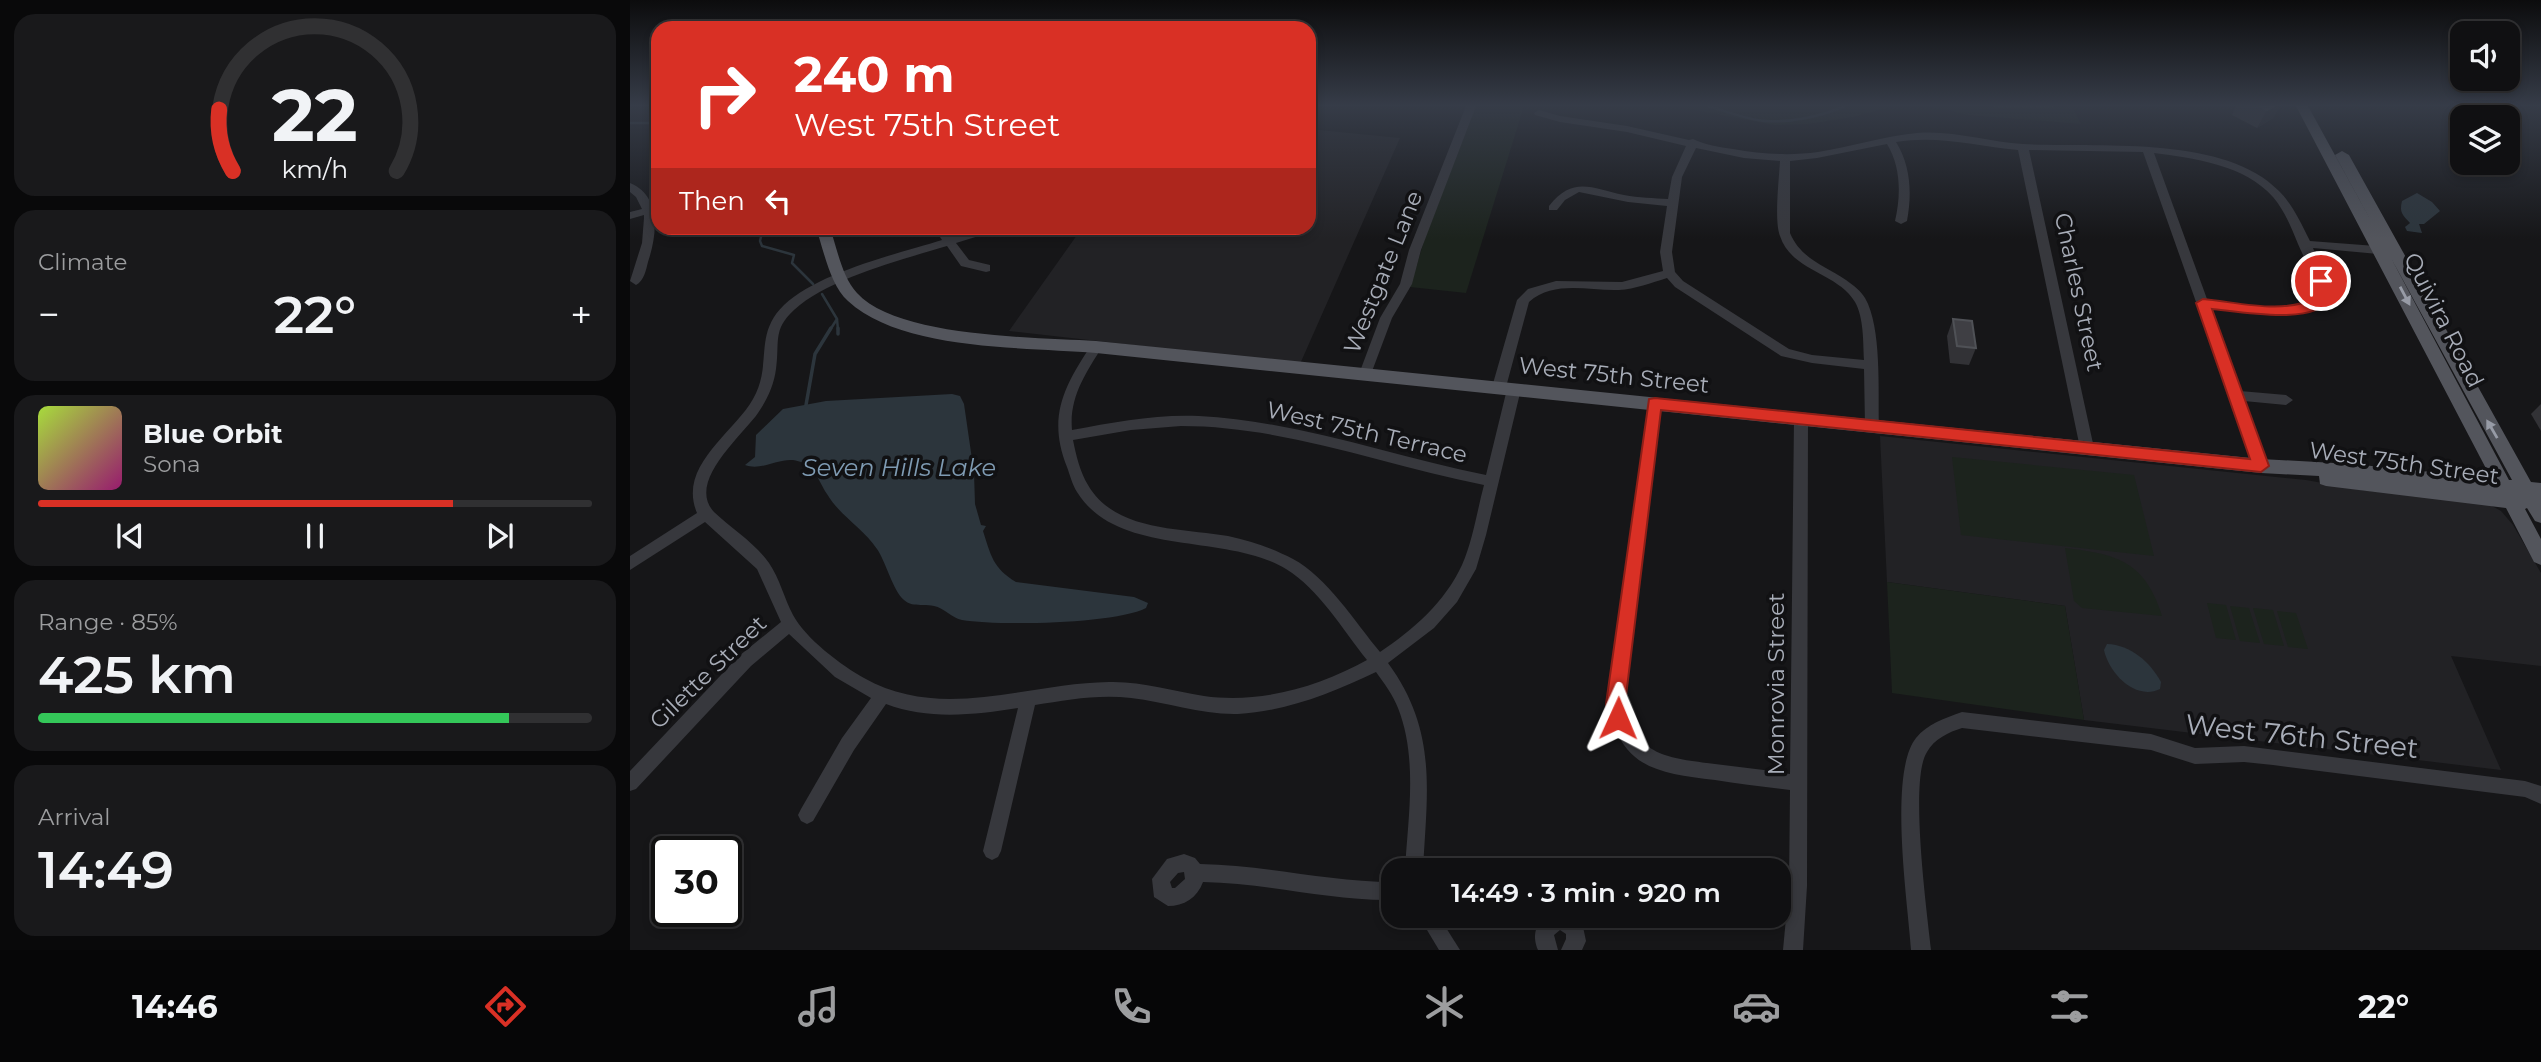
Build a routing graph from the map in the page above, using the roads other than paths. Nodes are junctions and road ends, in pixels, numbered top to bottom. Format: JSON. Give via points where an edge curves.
{"nodes":[{"id":1,"x":1454,"y":150,"type":"edge"},
{"id":2,"x":1689,"y":150,"type":"edge"},
{"id":3,"x":1730,"y":150,"type":"edge"},
{"id":4,"x":1832,"y":150,"type":"edge"},
{"id":5,"x":1896,"y":150,"type":"edge"},
{"id":6,"x":2024,"y":150,"type":"edge"},
{"id":7,"x":2106,"y":150,"type":"edge"},
{"id":8,"x":2332,"y":150,"type":"edge"},
{"id":9,"x":2148,"y":152,"type":"junction"},
{"id":10,"x":1785,"y":158,"type":"junction"},
{"id":11,"x":630,"y":186,"type":"edge"},
{"id":12,"x":1672,"y":203,"type":"junction"},
{"id":13,"x":1553,"y":208,"type":"dead end"},
{"id":14,"x":646,"y":211,"type":"junction"},
{"id":15,"x":630,"y":216,"type":"edge"},
{"id":16,"x":1901,"y":220,"type":"dead end"},
{"id":17,"x":651,"y":225,"type":"edge"},
{"id":18,"x":651,"y":234,"type":"edge"},
{"id":19,"x":826,"y":235,"type":"edge"},
{"id":20,"x":835,"y":235,"type":"edge"},
{"id":21,"x":944,"y":235,"type":"edge"},
{"id":22,"x":970,"y":235,"type":"edge"},
{"id":23,"x":949,"y":242,"type":"junction"},
{"id":24,"x":2304,"y":244,"type":"junction"},
{"id":25,"x":2388,"y":251,"type":"junction"},
{"id":26,"x":986,"y":268,"type":"dead end"},
{"id":27,"x":1669,"y":273,"type":"junction"},
{"id":28,"x":846,"y":277,"type":"junction"},
{"id":29,"x":636,"y":281,"type":"dead end"},
{"id":30,"x":2203,"y":303,"type":"junction"},
{"id":31,"x":1096,"y":347,"type":"junction"},
{"id":32,"x":2440,"y":364,"type":"junction"},
{"id":33,"x":1869,"y":365,"type":"junction"},
{"id":34,"x":2459,"y":367,"type":"junction"},
{"id":35,"x":1365,"y":374,"type":"junction"},
{"id":36,"x":1507,"y":388,"type":"junction"},
{"id":37,"x":2235,"y":395,"type":"junction"},
{"id":38,"x":2286,"y":400,"type":"dead end"},
{"id":39,"x":1655,"y":403,"type":"junction"},
{"id":40,"x":1801,"y":419,"type":"junction"},
{"id":41,"x":1872,"y":426,"type":"junction"},
{"id":42,"x":1065,"y":436,"type":"junction"},
{"id":43,"x":2087,"y":448,"type":"junction"},
{"id":44,"x":2261,"y":466,"type":"junction"},
{"id":45,"x":1492,"y":481,"type":"junction"},
{"id":46,"x":2507,"y":494,"type":"junction"},
{"id":47,"x":2537,"y":501,"type":"edge"},
{"id":48,"x":706,"y":514,"type":"junction"},
{"id":49,"x":2541,"y":557,"type":"edge"},
{"id":50,"x":630,"y":564,"type":"edge"},
{"id":51,"x":790,"y":624,"type":"junction"},
{"id":52,"x":1377,"y":661,"type":"junction"},
{"id":53,"x":881,"y":697,"type":"junction"},
{"id":54,"x":1028,"y":699,"type":"junction"},
{"id":55,"x":630,"y":783,"type":"edge"},
{"id":56,"x":1798,"y":783,"type":"junction"},
{"id":57,"x":2541,"y":795,"type":"edge"},
{"id":58,"x":807,"y":816,"type":"dead end"},
{"id":59,"x":992,"y":851,"type":"dead end"},
{"id":60,"x":1414,"y":858,"type":"edge"},
{"id":61,"x":1195,"y":873,"type":"dead end"},
{"id":62,"x":1381,"y":892,"type":"edge"},
{"id":63,"x":1436,"y":928,"type":"edge"},
{"id":64,"x":1450,"y":950,"type":"edge"},
{"id":65,"x":1548,"y":950,"type":"edge"},
{"id":66,"x":1571,"y":950,"type":"edge"},
{"id":67,"x":1793,"y":950,"type":"edge"},
{"id":68,"x":1921,"y":950,"type":"edge"}],
"edges":[{"from":1,"to":35,"type":"street","name":"Westgate Lane","via":[[1406,284],[1386,318]]},
{"from":2,"to":12,"type":"street","via":[[1676,177]]},
{"from":3,"to":10,"type":"street"},
{"from":4,"to":10,"type":"street"},
{"from":5,"to":16,"type":"street","via":[[1901,158],[1905,202]]},
{"from":6,"to":43,"type":"street","name":"Charles Street"},
{"from":7,"to":9,"type":"street"},
{"from":8,"to":25,"type":"main road","name":"Quivira Road"},
{"from":9,"to":24,"type":"street","via":[[2189,155],[2257,179],[2280,197]]},
{"from":9,"to":30,"type":"street"},
{"from":10,"to":33,"type":"street","via":[[1786,241],[1798,256],[1859,298],[1866,315]]},
{"from":11,"to":14,"type":"street","via":[[646,201]]},
{"from":12,"to":13,"type":"street","via":[[1581,189],[1563,195]]},
{"from":12,"to":27,"type":"street","via":[[1666,253]]},
{"from":14,"to":15,"type":"street"},
{"from":14,"to":17,"type":"street"},
{"from":18,"to":29,"type":"street"},
{"from":19,"to":28,"type":"main road"},
{"from":20,"to":28,"type":"main road"},
{"from":21,"to":23,"type":"street"},
{"from":22,"to":23,"type":"street"},
{"from":23,"to":26,"type":"street","via":[[965,263]]},
{"from":23,"to":28,"type":"street"},
{"from":24,"to":25,"type":"street"},
{"from":24,"to":30,"type":"street","via":[[2323,287],[2323,295],[2314,305],[2286,311]]},
{"from":25,"to":32,"type":"main road","name":"Quivira Road","one_way":true},
{"from":25,"to":34,"type":"main road","name":"Quivira Road"},
{"from":27,"to":33,"type":"street","via":[[1785,353]]},
{"from":27,"to":36,"type":"street","via":[[1625,286],[1545,287],[1529,293],[1523,300]]},
{"from":28,"to":31,"type":"main road","name":"West 75th Street","via":[[859,303],[888,320],[935,334]]},
{"from":28,"to":48,"type":"street","via":[[804,296],[776,323],[770,373],[761,397],[708,464],[700,483]]},
{"from":30,"to":37,"type":"street"},
{"from":31,"to":35,"type":"main road","name":"West 75th Street"},
{"from":31,"to":42,"type":"street","via":[[1069,396]]},
{"from":32,"to":34,"type":"main road"},
{"from":32,"to":46,"type":"main road","name":"Quivira Road"},
{"from":33,"to":41,"type":"street"},
{"from":47,"to":34,"type":"main road","name":"Quivira Road","one_way":true},
{"from":35,"to":36,"type":"main road","name":"West 75th Street"},
{"from":36,"to":39,"type":"main road","name":"West 75th Street"},
{"from":36,"to":45,"type":"street"},
{"from":37,"to":38,"type":"street"},
{"from":37,"to":44,"type":"street"},
{"from":39,"to":40,"type":"main road","name":"West 75th Street"},
{"from":39,"to":56,"type":"street","via":[[1616,704],[1618,718],[1637,748],[1667,766]]},
{"from":40,"to":41,"type":"main road","name":"West 75th Street"},
{"from":40,"to":56,"type":"street","name":"Monrovia Street"},
{"from":41,"to":43,"type":"main road","name":"West 75th Street"},
{"from":42,"to":45,"type":"street","name":"West 75th Terrace","via":[[1168,422],[1241,425],[1322,439]]},
{"from":42,"to":52,"type":"street","via":[[1078,485],[1096,507],[1136,528],[1231,541],[1271,553],[1311,580]]},
{"from":43,"to":44,"type":"main road","name":"West 75th Street"},
{"from":44,"to":46,"type":"main road","name":"West 75th Street","via":[[2358,485]]},
{"from":45,"to":52,"type":"street","via":[[1476,547],[1458,587],[1430,621]]},
{"from":46,"to":47,"type":"main road","name":"West 75th Street"},
{"from":46,"to":49,"type":"main road","name":"Quivira Road"},
{"from":48,"to":50,"type":"street"},
{"from":48,"to":51,"type":"street","via":[[762,565]]},
{"from":51,"to":53,"type":"street","via":[[821,657]]},
{"from":51,"to":55,"type":"street","name":"Gilette Street","via":[[745,661]]},
{"from":52,"to":54,"type":"street","via":[[1323,689],[1266,703],[1217,706],[1116,689]]},
{"from":52,"to":60,"type":"street","via":[[1405,707],[1414,737]]},
{"from":53,"to":54,"type":"street","via":[[953,708]]},
{"from":53,"to":58,"type":"street"},
{"from":54,"to":59,"type":"street"},
{"from":56,"to":67,"type":"street","name":"Monrovia Street"},
{"from":57,"to":68,"type":"street","name":"West 76th Street","via":[[2525,789],[2273,757],[2195,756],[2151,742],[1962,720],[1934,732],[1912,764]]},
{"from":61,"to":62,"type":"street","via":[[1243,874]]},
{"from":63,"to":64,"type":"street"},
{"from":65,"to":66,"type":"street","via":[[1544,930],[1562,920],[1575,929]]}]}
